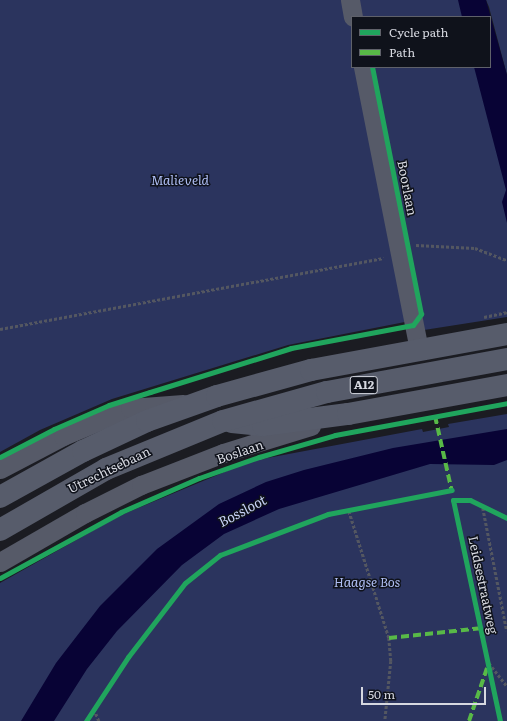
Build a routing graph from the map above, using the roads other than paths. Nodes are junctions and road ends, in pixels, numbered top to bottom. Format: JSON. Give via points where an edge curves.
{"nodes":[{"id":1,"x":350,"y":0,"type":"edge"},
{"id":2,"x":353,"y":16,"type":"edge"},
{"id":3,"x":363,"y":68,"type":"edge"},
{"id":4,"x":507,"y":334,"type":"edge"},
{"id":5,"x":419,"y":350,"type":"junction"},
{"id":6,"x":507,"y":359,"type":"edge"},
{"id":7,"x":507,"y":385,"type":"edge"},
{"id":8,"x":196,"y":403,"type":"junction"},
{"id":9,"x":348,"y":414,"type":"junction"},
{"id":10,"x":223,"y":421,"type":"junction"},
{"id":11,"x":0,"y":469,"type":"edge"},
{"id":12,"x":0,"y":497,"type":"edge"},
{"id":13,"x":0,"y":530,"type":"edge"},
{"id":14,"x":0,"y":562,"type":"edge"}],
"edges":[{"from":1,"to":2,"type":"street"},
{"from":3,"to":5,"type":"street","name":"Boorlaan"},
{"from":4,"to":5,"type":"main road","number":"A12"},
{"from":5,"to":8,"type":"main road","number":"A12","via":[[311,370]]},
{"from":6,"to":10,"type":"main road","number":"A12","via":[[327,392]]},
{"from":7,"to":9,"type":"main road","name":"Boslaan","number":"A12"},
{"from":8,"to":11,"type":"street","via":[[130,408],[63,436]]},
{"from":8,"to":12,"type":"main road","name":"Utrechtsebaan","number":"A12","via":[[83,451]]},
{"from":9,"to":10,"type":"main road","number":"A12","via":[[263,425]]},
{"from":9,"to":14,"type":"street","name":"Boslaan","via":[[247,445],[141,485],[85,513]]},
{"from":10,"to":13,"type":"main road","name":"Utrechtsebaan","number":"A12","via":[[106,469]]}]}
